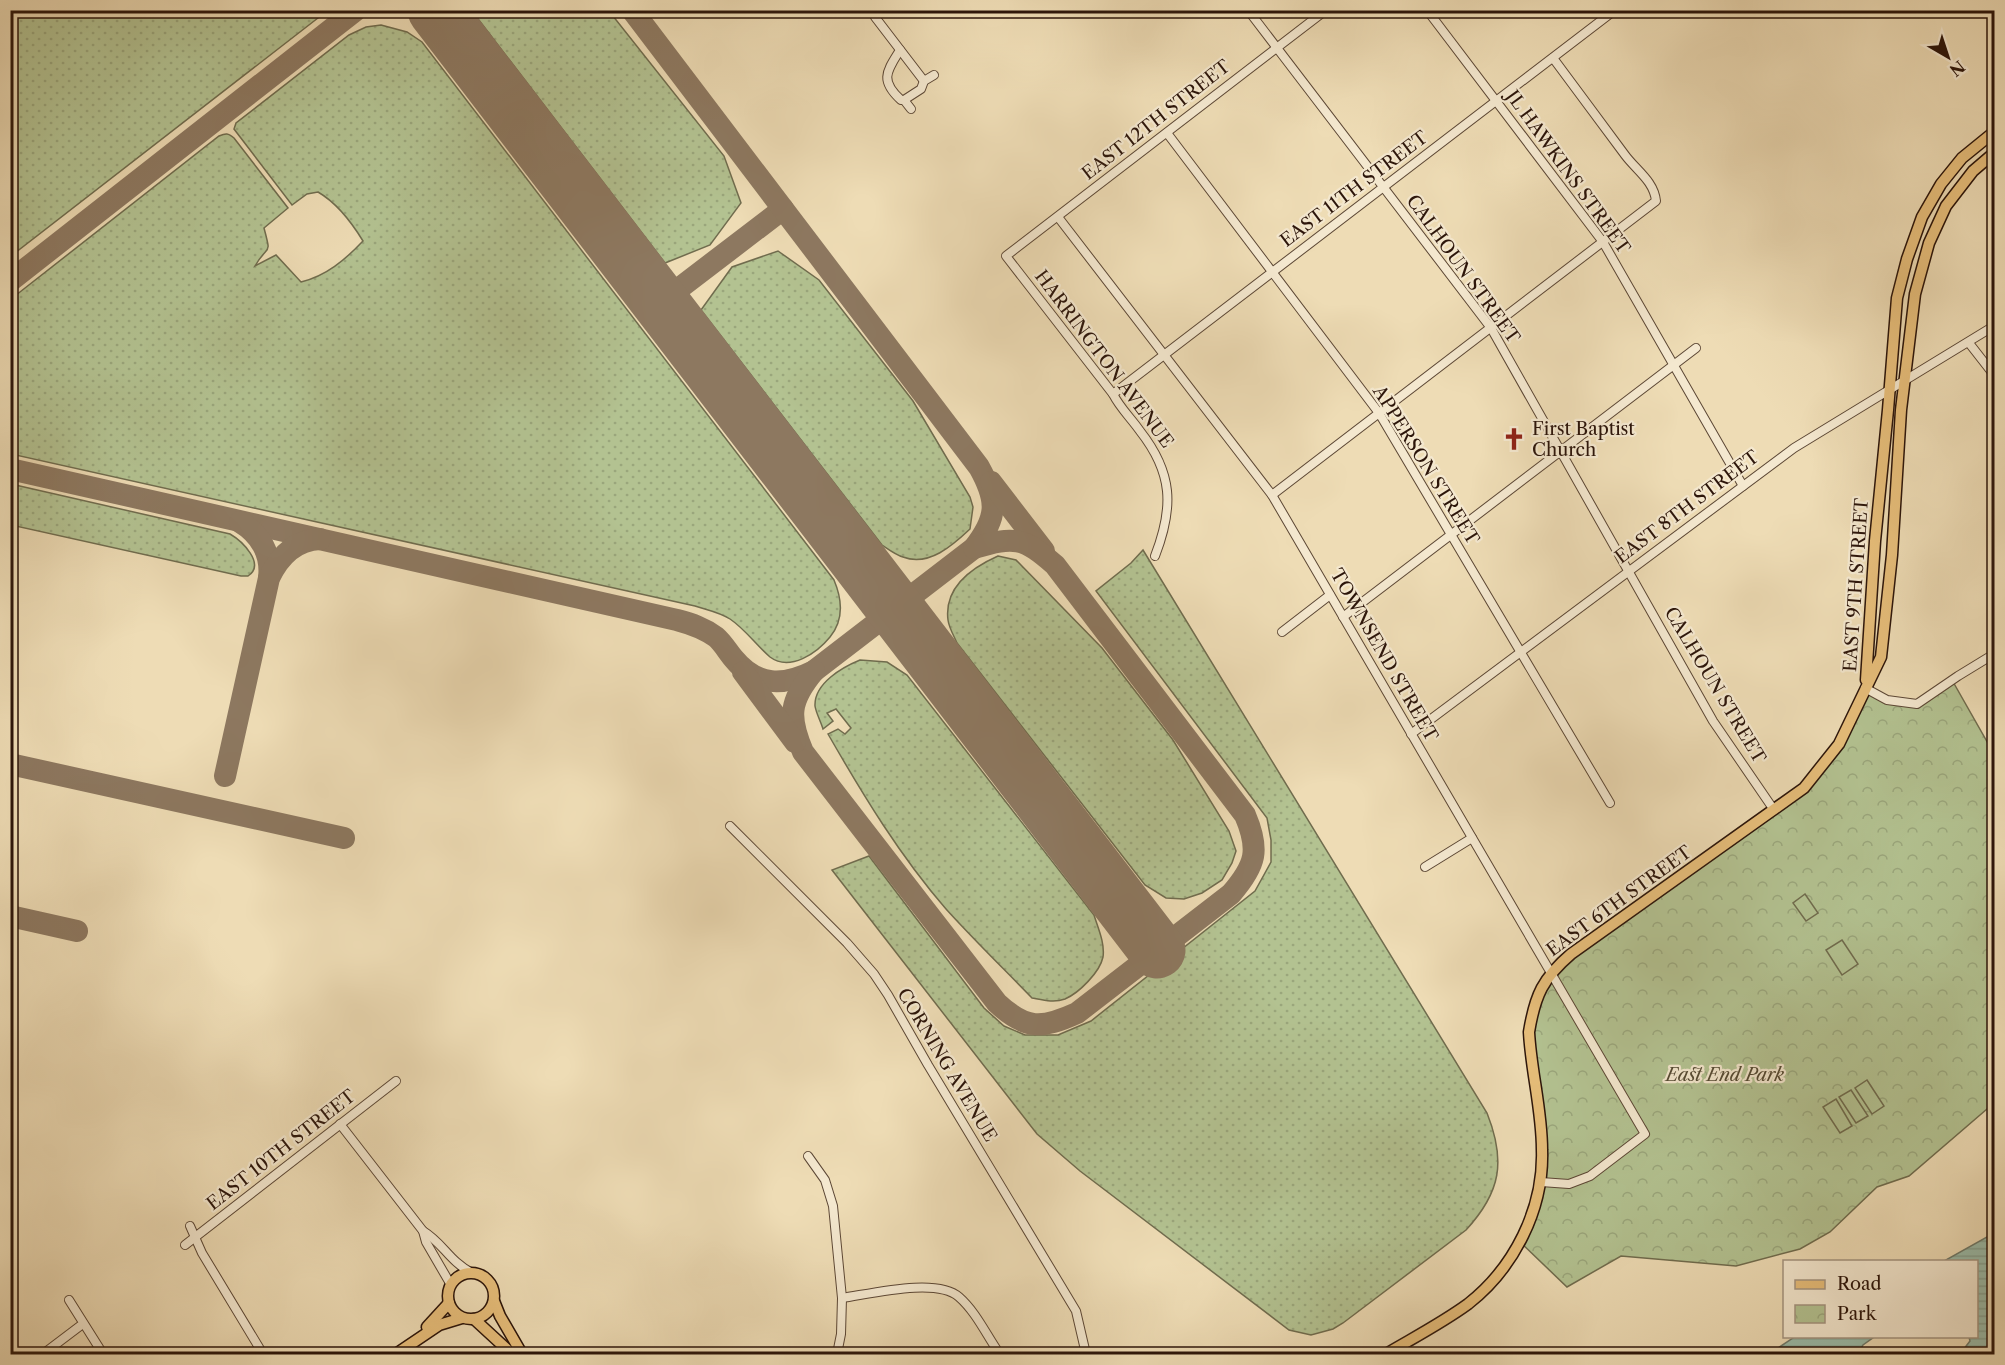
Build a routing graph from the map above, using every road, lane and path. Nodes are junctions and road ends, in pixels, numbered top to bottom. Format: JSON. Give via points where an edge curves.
{"nodes":[{"id":1,"x":1248,"y":10,"type":"edge"},
{"id":2,"x":1326,"y":10,"type":"edge"},
{"id":3,"x":1427,"y":10,"type":"edge"},
{"id":4,"x":878,"y":12,"type":"edge"},
{"id":5,"x":1609,"y":12,"type":"edge"},
{"id":6,"x":1277,"y":48,"type":"junction"},
{"id":7,"x":900,"y":50,"type":"junction"},
{"id":8,"x":1553,"y":58,"type":"junction"},
{"id":9,"x":934,"y":75,"type":"dead end"},
{"id":10,"x":924,"y":81,"type":"junction"},
{"id":11,"x":904,"y":100,"type":"junction"},
{"id":12,"x":1496,"y":101,"type":"junction"},
{"id":13,"x":911,"y":109,"type":"dead end"},
{"id":14,"x":1995,"y":132,"type":"edge"},
{"id":15,"x":1167,"y":133,"type":"junction"},
{"id":16,"x":1995,"y":153,"type":"edge"},
{"id":17,"x":1383,"y":187,"type":"junction"},
{"id":18,"x":1058,"y":217,"type":"junction"},
{"id":19,"x":1603,"y":242,"type":"junction"},
{"id":20,"x":1006,"y":256,"type":"joint"},
{"id":21,"x":1272,"y":272,"type":"junction"},
{"id":22,"x":1995,"y":326,"type":"edge"},
{"id":23,"x":1491,"y":328,"type":"junction"},
{"id":24,"x":1969,"y":343,"type":"junction"},
{"id":25,"x":1696,"y":348,"type":"dead end"},
{"id":26,"x":1164,"y":355,"type":"junction"},
{"id":27,"x":1674,"y":366,"type":"junction"},
{"id":28,"x":1995,"y":375,"type":"edge"},
{"id":29,"x":1905,"y":380,"type":"junction"},
{"id":30,"x":1890,"y":389,"type":"junction"},
{"id":31,"x":1113,"y":394,"type":"junction"},
{"id":32,"x":1379,"y":413,"type":"junction"},
{"id":33,"x":1561,"y":452,"type":"junction"},
{"id":34,"x":1743,"y":486,"type":"junction"},
{"id":35,"x":1272,"y":495,"type":"junction"},
{"id":36,"x":1451,"y":536,"type":"junction"},
{"id":37,"x":1155,"y":556,"type":"dead end"},
{"id":38,"x":1629,"y":572,"type":"junction"},
{"id":39,"x":1330,"y":595,"type":"junction"},
{"id":40,"x":1343,"y":617,"type":"junction"},
{"id":41,"x":1282,"y":632,"type":"dead end"},
{"id":42,"x":1520,"y":653,"type":"junction"},
{"id":43,"x":1995,"y":654,"type":"edge"},
{"id":44,"x":1865,"y":688,"type":"junction"},
{"id":45,"x":1411,"y":734,"type":"junction"},
{"id":46,"x":1610,"y":803,"type":"dead end"},
{"id":47,"x":1774,"y":810,"type":"junction"},
{"id":48,"x":730,"y":826,"type":"dead end"},
{"id":49,"x":1472,"y":838,"type":"junction"},
{"id":50,"x":1425,"y":867,"type":"dead end"},
{"id":51,"x":1551,"y":972,"type":"junction"},
{"id":52,"x":396,"y":1081,"type":"dead end"},
{"id":53,"x":340,"y":1124,"type":"junction"},
{"id":54,"x":808,"y":1156,"type":"dead end"},
{"id":55,"x":1541,"y":1182,"type":"junction"},
{"id":56,"x":190,"y":1226,"type":"dead end"},
{"id":57,"x":423,"y":1231,"type":"junction"},
{"id":58,"x":196,"y":1236,"type":"junction"},
{"id":59,"x":185,"y":1245,"type":"dead end"},
{"id":60,"x":472,"y":1273,"type":"junction"},
{"id":61,"x":451,"y":1285,"type":"junction"},
{"id":62,"x":842,"y":1298,"type":"junction"},
{"id":63,"x":69,"y":1300,"type":"dead end"},
{"id":64,"x":494,"y":1301,"type":"junction"},
{"id":65,"x":449,"y":1303,"type":"junction"},
{"id":66,"x":462,"y":1318,"type":"junction"},
{"id":67,"x":474,"y":1319,"type":"junction"},
{"id":68,"x":80,"y":1326,"type":"dead end"},
{"id":69,"x":410,"y":1344,"type":"junction"},
{"id":70,"x":997,"y":1350,"type":"dead end"},
{"id":71,"x":43,"y":1354,"type":"edge"},
{"id":72,"x":103,"y":1354,"type":"edge"},
{"id":73,"x":264,"y":1354,"type":"edge"},
{"id":74,"x":396,"y":1354,"type":"edge"},
{"id":75,"x":512,"y":1354,"type":"edge"},
{"id":76,"x":522,"y":1354,"type":"edge"},
{"id":77,"x":837,"y":1354,"type":"edge"},
{"id":78,"x":1086,"y":1354,"type":"edge"},
{"id":79,"x":1386,"y":1354,"type":"edge"}],
"edges":[{"from":1,"to":6,"type":"street","name":"CALHOUN STREET"},
{"from":2,"to":6,"type":"street","name":"EAST 12TH STREET"},
{"from":3,"to":12,"type":"street","name":"JL HAWKINS STREET"},
{"from":4,"to":7,"type":"street","via":[[874,16]]},
{"from":5,"to":8,"type":"street","name":"EAST 11TH STREET"},
{"from":6,"to":15,"type":"street","name":"EAST 12TH STREET"},
{"from":6,"to":17,"type":"street","name":"CALHOUN STREET"},
{"from":7,"to":10,"type":"street"},
{"from":7,"to":11,"type":"street","via":[[886,76],[889,87]]},
{"from":8,"to":12,"type":"street","name":"EAST 11TH STREET"},
{"from":8,"to":19,"type":"street","via":[[1656,197],[1654,203]]},
{"from":9,"to":10,"type":"street"},
{"from":10,"to":11,"type":"street","via":[[921,89]]},
{"from":11,"to":13,"type":"street"},
{"from":12,"to":17,"type":"street","name":"EAST 11TH STREET"},
{"from":12,"to":19,"type":"street","name":"JL HAWKINS STREET"},
{"from":14,"to":30,"type":"main road","name":"EAST 9TH STREET","via":[[1962,158],[1922,217],[1897,298]]},
{"from":15,"to":18,"type":"street","name":"EAST 12TH STREET"},
{"from":15,"to":21,"type":"street","name":"APPERSON STREET"},
{"from":16,"to":29,"type":"main road","name":"EAST 9TH STREET","via":[[1972,171],[1946,206],[1929,243],[1915,294]]},
{"from":17,"to":21,"type":"street","name":"EAST 11TH STREET"},
{"from":17,"to":23,"type":"street","name":"CALHOUN STREET"},
{"from":18,"to":20,"type":"street","name":"EAST 12TH STREET"},
{"from":18,"to":26,"type":"street","name":"TOWNSEND STREET"},
{"from":19,"to":23,"type":"street"},
{"from":19,"to":27,"type":"street","name":"JL HAWKINS STREET"},
{"from":20,"to":31,"type":"street","name":"HARRINGTON AVENUE"},
{"from":21,"to":26,"type":"street","name":"EAST 11TH STREET"},
{"from":21,"to":32,"type":"street","name":"APPERSON STREET"},
{"from":22,"to":24,"type":"street","name":"EAST 8TH STREET"},
{"from":23,"to":32,"type":"street"},
{"from":23,"to":33,"type":"street","name":"CALHOUN STREET"},
{"from":24,"to":28,"type":"street"},
{"from":24,"to":29,"type":"street","name":"EAST 8TH STREET"},
{"from":25,"to":27,"type":"street"},
{"from":26,"to":31,"type":"street","name":"EAST 11TH STREET"},
{"from":26,"to":35,"type":"street","name":"TOWNSEND STREET"},
{"from":27,"to":33,"type":"street"},
{"from":27,"to":34,"type":"street","name":"JL HAWKINS STREET"},
{"from":29,"to":30,"type":"street","name":"EAST 8TH STREET"},
{"from":29,"to":44,"type":"main road","name":"EAST 9TH STREET","via":[[1881,657]]},
{"from":30,"to":34,"type":"street","name":"EAST 8TH STREET","via":[[1820,430]]},
{"from":30,"to":44,"type":"main road","name":"EAST 9TH STREET"},
{"from":31,"to":37,"type":"street","name":"HARRINGTON AVENUE","via":[[1159,457],[1166,477],[1167,514]]},
{"from":32,"to":35,"type":"street"},
{"from":32,"to":36,"type":"street","name":"APPERSON STREET"},
{"from":33,"to":36,"type":"street"},
{"from":33,"to":38,"type":"street","name":"CALHOUN STREET"},
{"from":34,"to":38,"type":"street","name":"EAST 8TH STREET"},
{"from":35,"to":39,"type":"street","name":"TOWNSEND STREET"},
{"from":36,"to":40,"type":"street"},
{"from":36,"to":42,"type":"street","name":"APPERSON STREET"},
{"from":38,"to":42,"type":"street","name":"EAST 8TH STREET"},
{"from":38,"to":47,"type":"street","name":"CALHOUN STREET","via":[[1713,721]]},
{"from":39,"to":40,"type":"street","name":"TOWNSEND STREET"},
{"from":39,"to":41,"type":"street"},
{"from":40,"to":45,"type":"street","name":"TOWNSEND STREET"},
{"from":42,"to":45,"type":"street","name":"EAST 8TH STREET"},
{"from":42,"to":46,"type":"street","name":"APPERSON STREET"},
{"from":43,"to":44,"type":"street","via":[[1917,704],[1887,700]]},
{"from":44,"to":47,"type":"main road","name":"EAST 6TH STREET","via":[[1839,744],[1804,788]]},
{"from":45,"to":49,"type":"street","name":"TOWNSEND STREET"},
{"from":47,"to":51,"type":"main road","name":"EAST 6TH STREET"},
{"from":48,"to":78,"type":"street","name":"CORNING AVENUE","via":[[874,974],[1076,1311]]},
{"from":49,"to":50,"type":"street"},
{"from":49,"to":51,"type":"street","name":"TOWNSEND STREET"},
{"from":51,"to":55,"type":"main road","name":"EAST 6TH STREET","via":[[1539,993],[1529,1032],[1541,1128]]},
{"from":51,"to":55,"type":"street","name":"TOWNSEND STREET","via":[[1644,1134],[1590,1176],[1569,1184]]},
{"from":52,"to":53,"type":"street","name":"EAST 10TH STREET"},
{"from":53,"to":57,"type":"street"},
{"from":53,"to":58,"type":"street","name":"EAST 10TH STREET"},
{"from":54,"to":62,"type":"street","via":[[825,1180],[832,1199]]},
{"from":55,"to":79,"type":"main road","name":"EAST 6TH STREET","via":[[1520,1242],[1486,1288],[1454,1314]]},
{"from":56,"to":58,"type":"street"},
{"from":57,"to":60,"type":"street","via":[[459,1266]]},
{"from":57,"to":61,"type":"street"},
{"from":58,"to":59,"type":"street","name":"EAST 10TH STREET"},
{"from":58,"to":73,"type":"street","via":[[202,1253]]},
{"from":60,"to":61,"type":"main road","via":[[460,1276]]},
{"from":60,"to":64,"type":"main road","via":[[490,1282]]},
{"from":61,"to":65,"type":"main road"},
{"from":62,"to":70,"type":"street","via":[[930,1287],[951,1292],[970,1308]]},
{"from":62,"to":77,"type":"street"},
{"from":63,"to":72,"type":"street"},
{"from":64,"to":67,"type":"main road","via":[[489,1312]]},
{"from":64,"to":76,"type":"main road"},
{"from":65,"to":66,"type":"main road"},
{"from":65,"to":69,"type":"main road"},
{"from":66,"to":67,"type":"main road"},
{"from":66,"to":69,"type":"main road","via":[[440,1325]]},
{"from":67,"to":75,"type":"main road"},
{"from":68,"to":71,"type":"street"},
{"from":69,"to":74,"type":"main road"}]}
